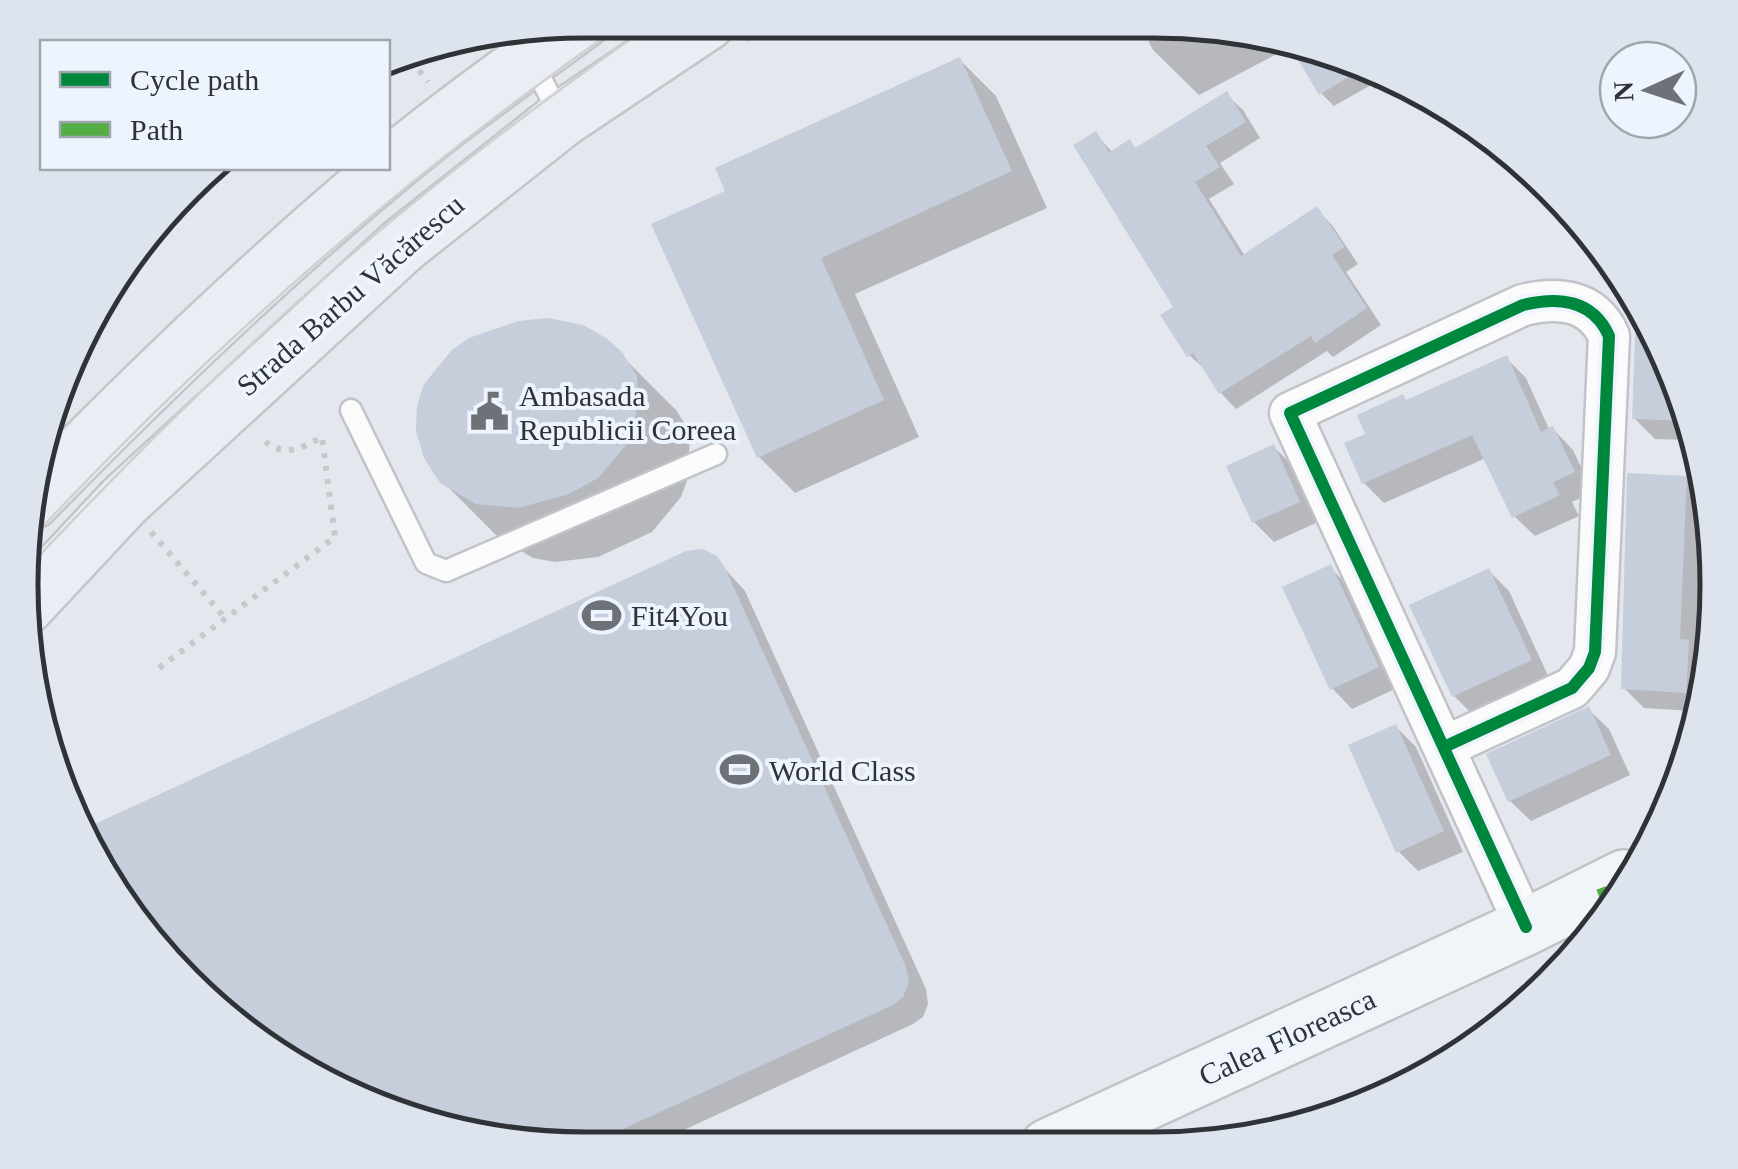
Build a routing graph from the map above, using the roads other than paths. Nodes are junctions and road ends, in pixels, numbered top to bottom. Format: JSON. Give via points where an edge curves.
{"nodes":[{"id":1,"x":713,"y":38,"type":"edge"},
{"id":2,"x":558,"y":39,"type":"edge"},
{"id":3,"x":530,"y":59,"type":"junction"},
{"id":4,"x":562,"y":119,"type":"junction"},
{"id":5,"x":390,"y":168,"type":"edge"},
{"id":6,"x":387,"y":170,"type":"edge"},
{"id":7,"x":351,"y":410,"type":"dead end"},
{"id":8,"x":716,"y":454,"type":"dead end"},
{"id":9,"x":47,"y":486,"type":"edge"},
{"id":10,"x":38,"y":597,"type":"edge"},
{"id":11,"x":1444,"y":747,"type":"junction"},
{"id":12,"x":1606,"y":891,"type":"edge"},
{"id":13,"x":1526,"y":927,"type":"junction"},
{"id":14,"x":1081,"y":1132,"type":"edge"}],
"edges":[{"from":1,"to":4,"type":"main road","name":"Strada Barbu Văcărescu"},
{"from":2,"to":3,"type":"main road"},
{"from":3,"to":4,"type":"lane"},
{"from":3,"to":5,"type":"main road"},
{"from":4,"to":10,"type":"main road","name":"Strada Barbu Văcărescu","via":[[403,245],[227,403],[146,518]]},
{"from":6,"to":9,"type":"main road","via":[[237,302]]},
{"from":7,"to":8,"type":"lane","via":[[426,563],[446,571]]},
{"from":11,"to":11,"type":"street","via":[[1290,413],[1523,305],[1576,303],[1609,336],[1595,652],[1572,688]]},
{"from":11,"to":13,"type":"street"},
{"from":12,"to":13,"type":"main road","name":"Calea Floreasca"},
{"from":13,"to":14,"type":"main road","name":"Calea Floreasca"}]}
